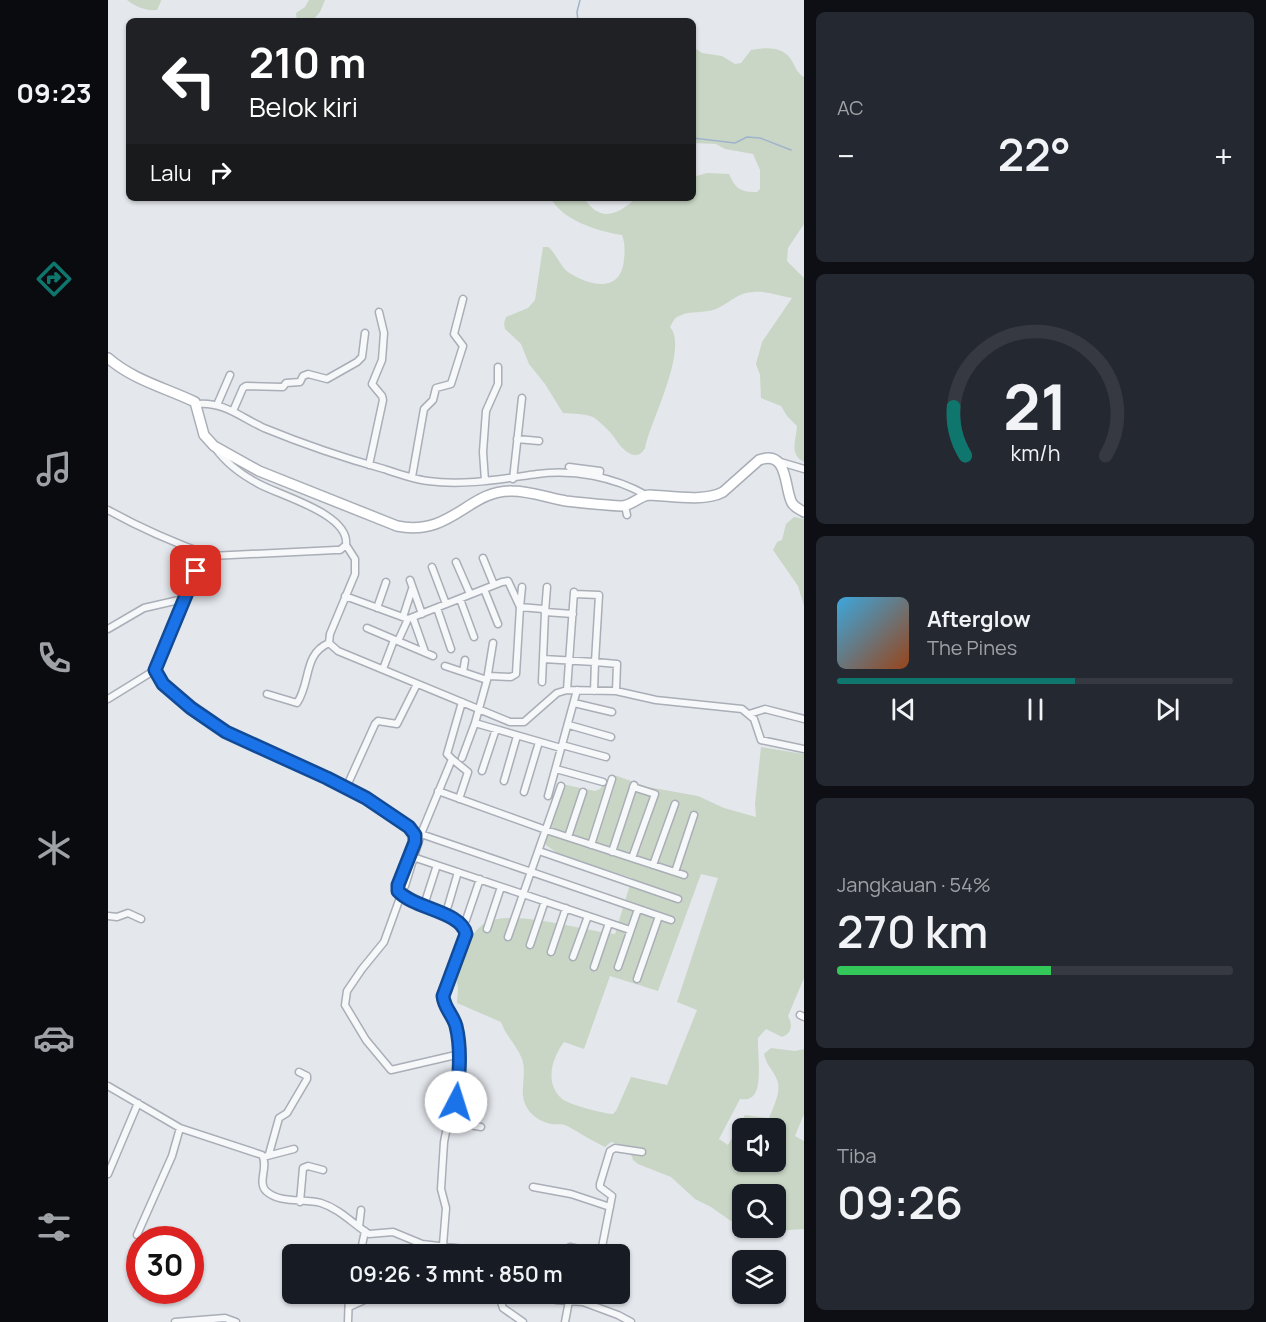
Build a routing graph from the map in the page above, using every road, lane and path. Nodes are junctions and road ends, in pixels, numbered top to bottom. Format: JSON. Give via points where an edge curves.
{"nodes":[{"id":1,"x":463,"y":299,"type":"dead end"},
{"id":2,"x":380,"y":312,"type":"dead end"},
{"id":3,"x":364,"y":333,"type":"dead end"},
{"id":4,"x":108,"y":358,"type":"edge"},
{"id":5,"x":498,"y":367,"type":"dead end"},
{"id":6,"x":230,"y":375,"type":"dead end"},
{"id":7,"x":522,"y":398,"type":"dead end"},
{"id":8,"x":197,"y":404,"type":"junction"},
{"id":9,"x":217,"y":405,"type":"junction"},
{"id":10,"x":232,"y":411,"type":"junction"},
{"id":11,"x":517,"y":439,"type":"junction"},
{"id":12,"x":539,"y":441,"type":"dead end"},
{"id":13,"x":214,"y":446,"type":"junction"},
{"id":14,"x":773,"y":460,"type":"junction"},
{"id":15,"x":369,"y":465,"type":"junction"},
{"id":16,"x":568,"y":467,"type":"dead end"},
{"id":17,"x":804,"y":469,"type":"edge"},
{"id":18,"x":585,"y":471,"type":"junction"},
{"id":19,"x":412,"y":477,"type":"junction"},
{"id":20,"x":513,"y":479,"type":"junction"},
{"id":21,"x":485,"y":481,"type":"junction"},
{"id":22,"x":646,"y":495,"type":"junction"},
{"id":23,"x":108,"y":510,"type":"edge"},
{"id":24,"x":804,"y":512,"type":"edge"},
{"id":25,"x":346,"y":545,"type":"junction"},
{"id":26,"x":211,"y":556,"type":"junction"},
{"id":27,"x":483,"y":558,"type":"dead end"},
{"id":28,"x":456,"y":562,"type":"dead end"},
{"id":29,"x":432,"y":567,"type":"dead end"},
{"id":30,"x":410,"y":580,"type":"dead end"},
{"id":31,"x":386,"y":582,"type":"dead end"},
{"id":32,"x":494,"y":585,"type":"junction"},
{"id":33,"x":522,"y":587,"type":"dead end"},
{"id":34,"x":412,"y":588,"type":"junction"},
{"id":35,"x":547,"y":588,"type":"dead end"},
{"id":36,"x":484,"y":589,"type":"junction"},
{"id":37,"x":470,"y":594,"type":"junction"},
{"id":38,"x":345,"y":596,"type":"junction"},
{"id":39,"x":183,"y":599,"type":"junction"},
{"id":40,"x":460,"y":599,"type":"junction"},
{"id":41,"x":446,"y":604,"type":"junction"},
{"id":42,"x":520,"y":607,"type":"junction"},
{"id":43,"x":377,"y":608,"type":"junction"},
{"id":44,"x":437,"y":608,"type":"junction"},
{"id":45,"x":545,"y":612,"type":"junction"},
{"id":46,"x":422,"y":614,"type":"junction"},
{"id":47,"x":573,"y":614,"type":"junction"},
{"id":48,"x":408,"y":618,"type":"junction"},
{"id":49,"x":498,"y":624,"type":"dead end"},
{"id":50,"x":108,"y":628,"type":"edge"},
{"id":51,"x":367,"y":628,"type":"dead end"},
{"id":52,"x":474,"y":637,"type":"dead end"},
{"id":53,"x":396,"y":641,"type":"junction"},
{"id":54,"x":329,"y":643,"type":"junction"},
{"id":55,"x":493,"y":643,"type":"dead end"},
{"id":56,"x":451,"y":649,"type":"dead end"},
{"id":57,"x":425,"y":652,"type":"junction"},
{"id":58,"x":433,"y":656,"type":"dead end"},
{"id":59,"x":543,"y":659,"type":"junction"},
{"id":60,"x":465,"y":660,"type":"dead end"},
{"id":61,"x":570,"y":661,"type":"junction"},
{"id":62,"x":595,"y":663,"type":"junction"},
{"id":63,"x":445,"y":666,"type":"dead end"},
{"id":64,"x":383,"y":669,"type":"junction"},
{"id":65,"x":155,"y":670,"type":"junction"},
{"id":66,"x":463,"y":672,"type":"junction"},
{"id":67,"x":487,"y":678,"type":"junction"},
{"id":68,"x":542,"y":682,"type":"dead end"},
{"id":69,"x":417,"y":684,"type":"junction"},
{"id":70,"x":567,"y":690,"type":"junction"},
{"id":71,"x":577,"y":690,"type":"junction"},
{"id":72,"x":594,"y":691,"type":"junction"},
{"id":73,"x":616,"y":691,"type":"junction"},
{"id":74,"x":267,"y":694,"type":"dead end"},
{"id":75,"x":108,"y":699,"type":"edge"},
{"id":76,"x":462,"y":702,"type":"junction"},
{"id":77,"x":574,"y":703,"type":"junction"},
{"id":78,"x":478,"y":709,"type":"junction"},
{"id":79,"x":612,"y":712,"type":"dead end"},
{"id":80,"x":749,"y":714,"type":"junction"},
{"id":81,"x":804,"y":719,"type":"edge"},
{"id":82,"x":475,"y":723,"type":"junction"},
{"id":83,"x":569,"y":725,"type":"junction"},
{"id":84,"x":495,"y":729,"type":"junction"},
{"id":85,"x":517,"y":736,"type":"junction"},
{"id":86,"x":611,"y":737,"type":"dead end"},
{"id":87,"x":540,"y":742,"type":"junction"},
{"id":88,"x":561,"y":747,"type":"junction"},
{"id":89,"x":804,"y":749,"type":"edge"},
{"id":90,"x":606,"y":757,"type":"dead end"},
{"id":91,"x":462,"y":758,"type":"dead end"},
{"id":92,"x":452,"y":759,"type":"junction"},
{"id":93,"x":556,"y":769,"type":"junction"},
{"id":94,"x":482,"y":771,"type":"dead end"},
{"id":95,"x":612,"y":779,"type":"dead end"},
{"id":96,"x":504,"y":781,"type":"dead end"},
{"id":97,"x":603,"y":782,"type":"dead end"},
{"id":98,"x":561,"y":786,"type":"dead end"},
{"id":99,"x":346,"y":788,"type":"junction"},
{"id":100,"x":438,"y":791,"type":"junction"},
{"id":101,"x":524,"y":792,"type":"dead end"},
{"id":102,"x":584,"y":792,"type":"dead end"},
{"id":103,"x":548,"y":796,"type":"dead end"},
{"id":104,"x":459,"y":799,"type":"junction"},
{"id":105,"x":675,"y":804,"type":"dead end"},
{"id":106,"x":694,"y":815,"type":"dead end"},
{"id":107,"x":546,"y":830,"type":"junction"},
{"id":108,"x":421,"y":834,"type":"junction"},
{"id":109,"x":568,"y":837,"type":"junction"},
{"id":110,"x":591,"y":845,"type":"junction"},
{"id":111,"x":539,"y":851,"type":"junction"},
{"id":112,"x":612,"y":852,"type":"junction"},
{"id":113,"x":412,"y":857,"type":"junction"},
{"id":114,"x":632,"y":858,"type":"junction"},
{"id":115,"x":437,"y":865,"type":"junction"},
{"id":116,"x":653,"y":865,"type":"junction"},
{"id":117,"x":458,"y":872,"type":"junction"},
{"id":118,"x":531,"y":872,"type":"junction"},
{"id":119,"x":675,"y":872,"type":"junction"},
{"id":120,"x":684,"y":875,"type":"dead end"},
{"id":121,"x":480,"y":879,"type":"junction"},
{"id":122,"x":405,"y":886,"type":"dead end"},
{"id":123,"x":501,"y":887,"type":"junction"},
{"id":124,"x":523,"y":894,"type":"junction"},
{"id":125,"x":401,"y":895,"type":"junction"},
{"id":126,"x":426,"y":898,"type":"dead end"},
{"id":127,"x":678,"y":899,"type":"dead end"},
{"id":128,"x":545,"y":901,"type":"junction"},
{"id":129,"x":448,"y":906,"type":"dead end"},
{"id":130,"x":566,"y":909,"type":"junction"},
{"id":131,"x":638,"y":909,"type":"junction"},
{"id":132,"x":108,"y":916,"type":"edge"},
{"id":133,"x":588,"y":916,"type":"junction"},
{"id":134,"x":659,"y":916,"type":"junction"},
{"id":135,"x":141,"y":919,"type":"dead end"},
{"id":136,"x":466,"y":920,"type":"dead end"},
{"id":137,"x":671,"y":920,"type":"dead end"},
{"id":138,"x":609,"y":923,"type":"junction"},
{"id":139,"x":487,"y":929,"type":"dead end"},
{"id":140,"x":630,"y":930,"type":"junction"},
{"id":141,"x":508,"y":937,"type":"dead end"},
{"id":142,"x":530,"y":945,"type":"dead end"},
{"id":143,"x":551,"y":952,"type":"dead end"},
{"id":144,"x":573,"y":957,"type":"dead end"},
{"id":145,"x":594,"y":967,"type":"dead end"},
{"id":146,"x":618,"y":967,"type":"dead end"},
{"id":147,"x":637,"y":979,"type":"dead end"},
{"id":148,"x":460,"y":1054,"type":"junction"},
{"id":149,"x":299,"y":1072,"type":"dead end"},
{"id":150,"x":108,"y":1086,"type":"edge"},
{"id":151,"x":138,"y":1103,"type":"junction"},
{"id":152,"x":451,"y":1120,"type":"junction"},
{"id":153,"x":481,"y":1127,"type":"dead end"},
{"id":154,"x":180,"y":1128,"type":"junction"},
{"id":155,"x":294,"y":1149,"type":"dead end"},
{"id":156,"x":642,"y":1152,"type":"dead end"},
{"id":157,"x":266,"y":1156,"type":"junction"},
{"id":158,"x":110,"y":1165,"type":"edge"},
{"id":159,"x":323,"y":1170,"type":"dead end"},
{"id":160,"x":108,"y":1174,"type":"edge"},
{"id":161,"x":533,"y":1187,"type":"dead end"},
{"id":162,"x":300,"y":1202,"type":"junction"},
{"id":163,"x":610,"y":1207,"type":"junction"},
{"id":164,"x":361,"y":1210,"type":"dead end"},
{"id":165,"x":141,"y":1226,"type":"edge"},
{"id":166,"x":359,"y":1227,"type":"junction"},
{"id":167,"x":365,"y":1231,"type":"junction"},
{"id":168,"x":362,"y":1244,"type":"edge"},
{"id":169,"x":422,"y":1244,"type":"edge"},
{"id":170,"x":443,"y":1244,"type":"edge"},
{"id":171,"x":601,"y":1244,"type":"edge"},
{"id":172,"x":355,"y":1304,"type":"edge"},
{"id":173,"x":502,"y":1304,"type":"edge"},
{"id":174,"x":574,"y":1304,"type":"edge"},
{"id":175,"x":590,"y":1304,"type":"edge"},
{"id":176,"x":594,"y":1305,"type":"joint"},
{"id":177,"x":349,"y":1307,"type":"joint"},
{"id":178,"x":175,"y":1322,"type":"edge"},
{"id":179,"x":236,"y":1322,"type":"edge"},
{"id":180,"x":348,"y":1322,"type":"edge"},
{"id":181,"x":523,"y":1322,"type":"edge"},
{"id":182,"x":565,"y":1322,"type":"edge"},
{"id":183,"x":631,"y":1322,"type":"edge"}],
"edges":[{"from":1,"to":19,"type":"street","via":[[454,334],[463,347],[451,384],[436,388],[433,400],[424,409]]},
{"from":2,"to":15,"type":"street","via":[[384,333],[382,360],[372,384],[383,400]]},
{"from":3,"to":10,"type":"street","via":[[362,357],[341,372],[327,379],[308,374],[300,382],[282,387],[246,386]]},
{"from":4,"to":8,"type":"street","via":[[142,380]]},
{"from":5,"to":21,"type":"street","via":[[498,384],[486,411]]},
{"from":6,"to":9,"type":"street"},
{"from":7,"to":11,"type":"street"},
{"from":8,"to":9,"type":"street"},
{"from":8,"to":13,"type":"street","via":[[204,435]]},
{"from":9,"to":10,"type":"street"},
{"from":10,"to":15,"type":"street","via":[[262,427]]},
{"from":11,"to":12,"type":"street"},
{"from":11,"to":20,"type":"street"},
{"from":13,"to":22,"type":"street","via":[[259,471],[408,528],[438,524],[503,491],[626,511]]},
{"from":13,"to":25,"type":"street","via":[[258,484],[335,521],[344,531]]},
{"from":14,"to":17,"type":"street"},
{"from":14,"to":22,"type":"street","via":[[759,460],[717,495]]},
{"from":14,"to":24,"type":"street","via":[[785,472],[793,504]]},
{"from":15,"to":19,"type":"street"},
{"from":16,"to":18,"type":"street"},
{"from":18,"to":20,"type":"street"},
{"from":18,"to":22,"type":"street","via":[[600,471],[599,477]]},
{"from":19,"to":21,"type":"street","via":[[429,481]]},
{"from":20,"to":21,"type":"street"},
{"from":23,"to":26,"type":"street","via":[[159,537]]},
{"from":25,"to":26,"type":"street","via":[[340,550]]},
{"from":25,"to":38,"type":"street","via":[[356,567]]},
{"from":26,"to":39,"type":"street","via":[[199,566]]},
{"from":27,"to":32,"type":"street"},
{"from":28,"to":37,"type":"street"},
{"from":29,"to":41,"type":"street"},
{"from":30,"to":34,"type":"street"},
{"from":31,"to":43,"type":"street"},
{"from":32,"to":36,"type":"street"},
{"from":32,"to":42,"type":"street","via":[[508,582]]},
{"from":33,"to":42,"type":"street"},
{"from":34,"to":46,"type":"street"},
{"from":34,"to":48,"type":"street"},
{"from":35,"to":45,"type":"street"},
{"from":36,"to":37,"type":"street"},
{"from":36,"to":49,"type":"street"},
{"from":37,"to":40,"type":"street"},
{"from":38,"to":43,"type":"street"},
{"from":38,"to":54,"type":"street"},
{"from":39,"to":50,"type":"street","via":[[144,608]]},
{"from":39,"to":65,"type":"street"},
{"from":40,"to":41,"type":"street"},
{"from":40,"to":52,"type":"street"},
{"from":41,"to":44,"type":"street"},
{"from":42,"to":45,"type":"street"},
{"from":42,"to":67,"type":"street","via":[[516,674]]},
{"from":43,"to":48,"type":"street"},
{"from":44,"to":46,"type":"street"},
{"from":44,"to":56,"type":"street"},
{"from":45,"to":47,"type":"street"},
{"from":45,"to":59,"type":"street"},
{"from":46,"to":48,"type":"street"},
{"from":47,"to":61,"type":"street"},
{"from":47,"to":62,"type":"street","via":[[574,592],[599,596]]},
{"from":48,"to":53,"type":"street"},
{"from":48,"to":57,"type":"street"},
{"from":51,"to":53,"type":"street"},
{"from":53,"to":57,"type":"street"},
{"from":53,"to":64,"type":"street"},
{"from":54,"to":64,"type":"street","via":[[338,651]]},
{"from":54,"to":74,"type":"street","via":[[312,655],[297,703]]},
{"from":55,"to":67,"type":"street"},
{"from":57,"to":58,"type":"street"},
{"from":59,"to":61,"type":"street"},
{"from":59,"to":68,"type":"street"},
{"from":60,"to":66,"type":"street"},
{"from":61,"to":62,"type":"street"},
{"from":61,"to":70,"type":"street"},
{"from":62,"to":72,"type":"street"},
{"from":62,"to":73,"type":"street","via":[[617,664]]},
{"from":63,"to":66,"type":"street"},
{"from":64,"to":69,"type":"street"},
{"from":65,"to":75,"type":"street"},
{"from":65,"to":99,"type":"street","via":[[163,684],[226,732]]},
{"from":66,"to":67,"type":"street"},
{"from":67,"to":78,"type":"street"},
{"from":69,"to":76,"type":"street"},
{"from":69,"to":99,"type":"street","via":[[397,724],[375,723]]},
{"from":70,"to":71,"type":"street"},
{"from":70,"to":78,"type":"street","via":[[550,698],[524,722],[510,722]]},
{"from":71,"to":72,"type":"street"},
{"from":71,"to":77,"type":"street"},
{"from":72,"to":73,"type":"street"},
{"from":73,"to":80,"type":"street","via":[[656,700],[742,709]]},
{"from":76,"to":78,"type":"street"},
{"from":76,"to":92,"type":"street","via":[[447,754]]},
{"from":77,"to":79,"type":"street"},
{"from":77,"to":83,"type":"street"},
{"from":78,"to":82,"type":"street"},
{"from":80,"to":81,"type":"street","via":[[765,710]]},
{"from":80,"to":89,"type":"street","via":[[761,740]]},
{"from":82,"to":84,"type":"street"},
{"from":82,"to":91,"type":"street"},
{"from":83,"to":86,"type":"street"},
{"from":83,"to":88,"type":"street"},
{"from":84,"to":85,"type":"street"},
{"from":84,"to":94,"type":"street"},
{"from":85,"to":87,"type":"street"},
{"from":85,"to":96,"type":"street"},
{"from":87,"to":88,"type":"street"},
{"from":87,"to":101,"type":"street"},
{"from":88,"to":90,"type":"street"},
{"from":88,"to":93,"type":"street"},
{"from":92,"to":100,"type":"street"},
{"from":92,"to":104,"type":"street","via":[[468,772]]},
{"from":93,"to":97,"type":"street"},
{"from":93,"to":103,"type":"street"},
{"from":95,"to":110,"type":"street"},
{"from":98,"to":107,"type":"street"},
{"from":99,"to":113,"type":"street","via":[[409,827],[415,838]]},
{"from":100,"to":104,"type":"street"},
{"from":100,"to":108,"type":"street"},
{"from":102,"to":109,"type":"street"},
{"from":104,"to":107,"type":"street"},
{"from":105,"to":116,"type":"street"},
{"from":106,"to":119,"type":"street"},
{"from":107,"to":109,"type":"street"},
{"from":107,"to":111,"type":"street"},
{"from":108,"to":113,"type":"street"},
{"from":108,"to":118,"type":"street"},
{"from":109,"to":110,"type":"street"},
{"from":110,"to":112,"type":"street"},
{"from":111,"to":118,"type":"street"},
{"from":111,"to":127,"type":"street"},
{"from":112,"to":114,"type":"street"},
{"from":112,"to":114,"type":"street","via":[[633,786],[655,794]]},
{"from":113,"to":115,"type":"street"},
{"from":113,"to":122,"type":"street"},
{"from":113,"to":125,"type":"street","via":[[398,888]]},
{"from":114,"to":116,"type":"street"},
{"from":115,"to":117,"type":"street"},
{"from":115,"to":126,"type":"street"},
{"from":116,"to":119,"type":"street"},
{"from":117,"to":121,"type":"street"},
{"from":117,"to":129,"type":"street"},
{"from":118,"to":124,"type":"street"},
{"from":118,"to":131,"type":"street"},
{"from":119,"to":120,"type":"street"},
{"from":121,"to":123,"type":"street"},
{"from":121,"to":136,"type":"street"},
{"from":123,"to":124,"type":"street"},
{"from":123,"to":139,"type":"street"},
{"from":124,"to":128,"type":"street"},
{"from":124,"to":141,"type":"street"},
{"from":125,"to":148,"type":"street","via":[[458,921],[466,930],[443,996],[456,1026]]},
{"from":125,"to":148,"type":"street","via":[[384,942],[346,991],[345,1005],[366,1040],[391,1070]]},
{"from":128,"to":130,"type":"street"},
{"from":128,"to":142,"type":"street"},
{"from":130,"to":133,"type":"street"},
{"from":130,"to":143,"type":"street"},
{"from":131,"to":134,"type":"street"},
{"from":131,"to":140,"type":"street"},
{"from":132,"to":135,"type":"street","via":[[127,913]]},
{"from":133,"to":138,"type":"street"},
{"from":133,"to":144,"type":"street"},
{"from":134,"to":137,"type":"street"},
{"from":134,"to":147,"type":"street"},
{"from":138,"to":140,"type":"street"},
{"from":138,"to":145,"type":"street"},
{"from":140,"to":146,"type":"street"},
{"from":148,"to":152,"type":"street"},
{"from":149,"to":157,"type":"street","via":[[307,1078],[287,1113],[279,1118]]},
{"from":150,"to":151,"type":"street"},
{"from":151,"to":154,"type":"street"},
{"from":151,"to":158,"type":"street"},
{"from":152,"to":153,"type":"street"},
{"from":152,"to":170,"type":"street","via":[[444,1134]]},
{"from":154,"to":157,"type":"street"},
{"from":154,"to":165,"type":"street"},
{"from":155,"to":157,"type":"street"},
{"from":156,"to":163,"type":"street","via":[[610,1150],[600,1186],[611,1194]]},
{"from":157,"to":162,"type":"street","via":[[265,1190]]},
{"from":158,"to":160,"type":"street"},
{"from":159,"to":162,"type":"street","via":[[303,1168]]},
{"from":161,"to":163,"type":"street"},
{"from":162,"to":166,"type":"street","via":[[335,1209]]},
{"from":163,"to":171,"type":"street"},
{"from":164,"to":166,"type":"street"},
{"from":166,"to":167,"type":"street"},
{"from":167,"to":168,"type":"street"},
{"from":167,"to":169,"type":"street","via":[[372,1235],[393,1232]]},
{"from":172,"to":177,"type":"street"},
{"from":173,"to":181,"type":"street"},
{"from":174,"to":182,"type":"street"},
{"from":175,"to":176,"type":"street"},
{"from":176,"to":183,"type":"street"},
{"from":177,"to":180,"type":"street"},
{"from":178,"to":179,"type":"street","via":[[225,1318]]}]}
